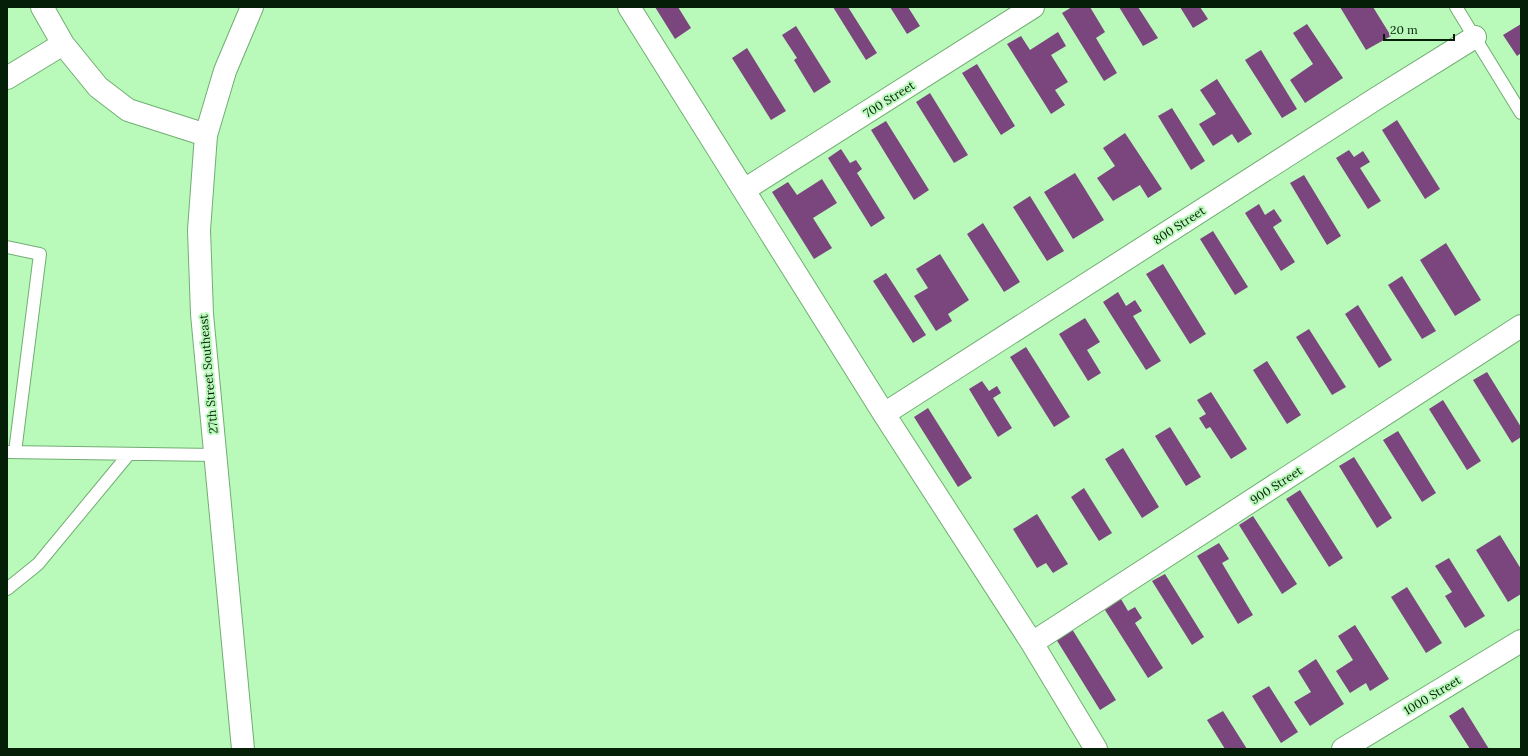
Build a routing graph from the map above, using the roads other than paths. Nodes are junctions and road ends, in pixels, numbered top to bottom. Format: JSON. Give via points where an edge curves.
{"nodes":[{"id":1,"x":42,"y":7,"type":"edge"},
{"id":2,"x":252,"y":7,"type":"edge"},
{"id":3,"x":629,"y":7,"type":"edge"},
{"id":4,"x":1033,"y":7,"type":"edge"},
{"id":5,"x":1456,"y":7,"type":"edge"},
{"id":6,"x":1475,"y":37,"type":"junction"},
{"id":7,"x":63,"y":44,"type":"junction"},
{"id":8,"x":7,"y":78,"type":"edge"},
{"id":9,"x":1521,"y":113,"type":"edge"},
{"id":10,"x":206,"y":135,"type":"junction"},
{"id":11,"x":744,"y":190,"type":"junction"},
{"id":12,"x":7,"y":247,"type":"edge"},
{"id":13,"x":1521,"y":326,"type":"edge"},
{"id":14,"x":884,"y":414,"type":"junction"},
{"id":15,"x":11,"y":452,"type":"edge"},
{"id":16,"x":129,"y":454,"type":"junction"},
{"id":17,"x":215,"y":455,"type":"junction"},
{"id":18,"x":7,"y":589,"type":"edge"},
{"id":19,"x":1521,"y":642,"type":"edge"},
{"id":20,"x":1032,"y":644,"type":"junction"},
{"id":21,"x":243,"y":749,"type":"edge"},
{"id":22,"x":1096,"y":749,"type":"edge"},
{"id":23,"x":1343,"y":749,"type":"edge"}],
"edges":[{"from":1,"to":7,"type":"street"},
{"from":2,"to":10,"type":"street","name":"27th Street Southeast","via":[[225,71]]},
{"from":3,"to":11,"type":"street"},
{"from":4,"to":11,"type":"street","name":"700 Street"},
{"from":5,"to":6,"type":"lane"},
{"from":6,"to":9,"type":"lane"},
{"from":6,"to":14,"type":"street","name":"800 Street"},
{"from":7,"to":8,"type":"street"},
{"from":7,"to":10,"type":"street","via":[[98,87],[128,110]]},
{"from":10,"to":17,"type":"street","name":"27th Street Southeast","via":[[199,230],[202,314]]},
{"from":11,"to":14,"type":"street"},
{"from":12,"to":15,"type":"lane","via":[[40,254]]},
{"from":13,"to":20,"type":"street","name":"900 Street"},
{"from":14,"to":20,"type":"street"},
{"from":15,"to":16,"type":"lane"},
{"from":16,"to":17,"type":"lane"},
{"from":16,"to":18,"type":"lane","via":[[38,564]]},
{"from":17,"to":21,"type":"street","name":"27th Street Southeast"},
{"from":19,"to":23,"type":"street","name":"1000 Street"},
{"from":20,"to":22,"type":"street"}]}
